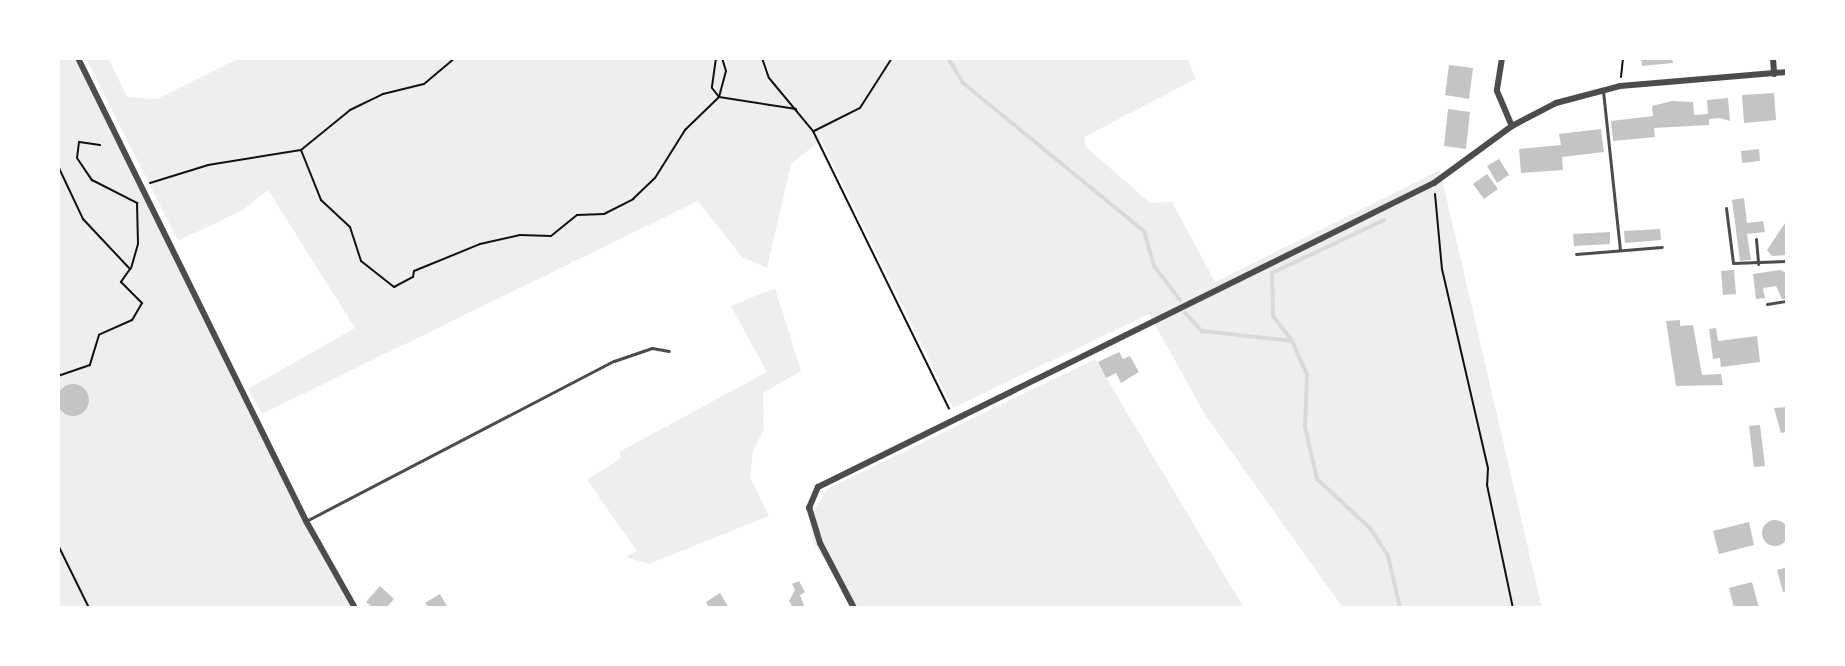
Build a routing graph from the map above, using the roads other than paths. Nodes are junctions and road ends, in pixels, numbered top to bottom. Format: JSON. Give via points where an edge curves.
{"nodes":[{"id":1,"x":78,"y":58,"type":"edge"},
{"id":2,"x":1502,"y":58,"type":"edge"},
{"id":3,"x":1773,"y":58,"type":"edge"},
{"id":4,"x":1787,"y":72,"type":"edge"},
{"id":5,"x":1774,"y":74,"type":"junction"},
{"id":6,"x":1603,"y":91,"type":"junction"},
{"id":7,"x":1512,"y":126,"type":"junction"},
{"id":8,"x":1726,"y":208,"type":"dead end"},
{"id":9,"x":1756,"y":239,"type":"dead end"},
{"id":10,"x":1662,"y":247,"type":"dead end"},
{"id":11,"x":1620,"y":250,"type":"junction"},
{"id":12,"x":1576,"y":254,"type":"dead end"},
{"id":13,"x":1787,"y":261,"type":"edge"},
{"id":14,"x":1758,"y":264,"type":"junction"},
{"id":15,"x":1787,"y":301,"type":"edge"},
{"id":16,"x":1767,"y":304,"type":"dead end"},
{"id":17,"x":669,"y":351,"type":"dead end"},
{"id":18,"x":306,"y":521,"type":"junction"},
{"id":19,"x":355,"y":608,"type":"edge"},
{"id":20,"x":854,"y":608,"type":"edge"}],
"edges":[{"from":1,"to":18,"type":"street"},
{"from":2,"to":7,"type":"street","via":[[1497,91]]},
{"from":3,"to":5,"type":"street"},
{"from":4,"to":5,"type":"street"},
{"from":5,"to":6,"type":"street"},
{"from":6,"to":7,"type":"street","via":[[1556,103]]},
{"from":6,"to":11,"type":"lane"},
{"from":7,"to":20,"type":"street","via":[[1434,183],[818,487],[810,499],[820,543]]},
{"from":8,"to":14,"type":"lane","via":[[1733,263]]},
{"from":9,"to":14,"type":"lane"},
{"from":10,"to":11,"type":"lane"},
{"from":11,"to":12,"type":"lane"},
{"from":13,"to":14,"type":"lane"},
{"from":15,"to":16,"type":"lane"},
{"from":17,"to":18,"type":"lane","via":[[652,348],[614,361]]},
{"from":18,"to":19,"type":"street"}]}
